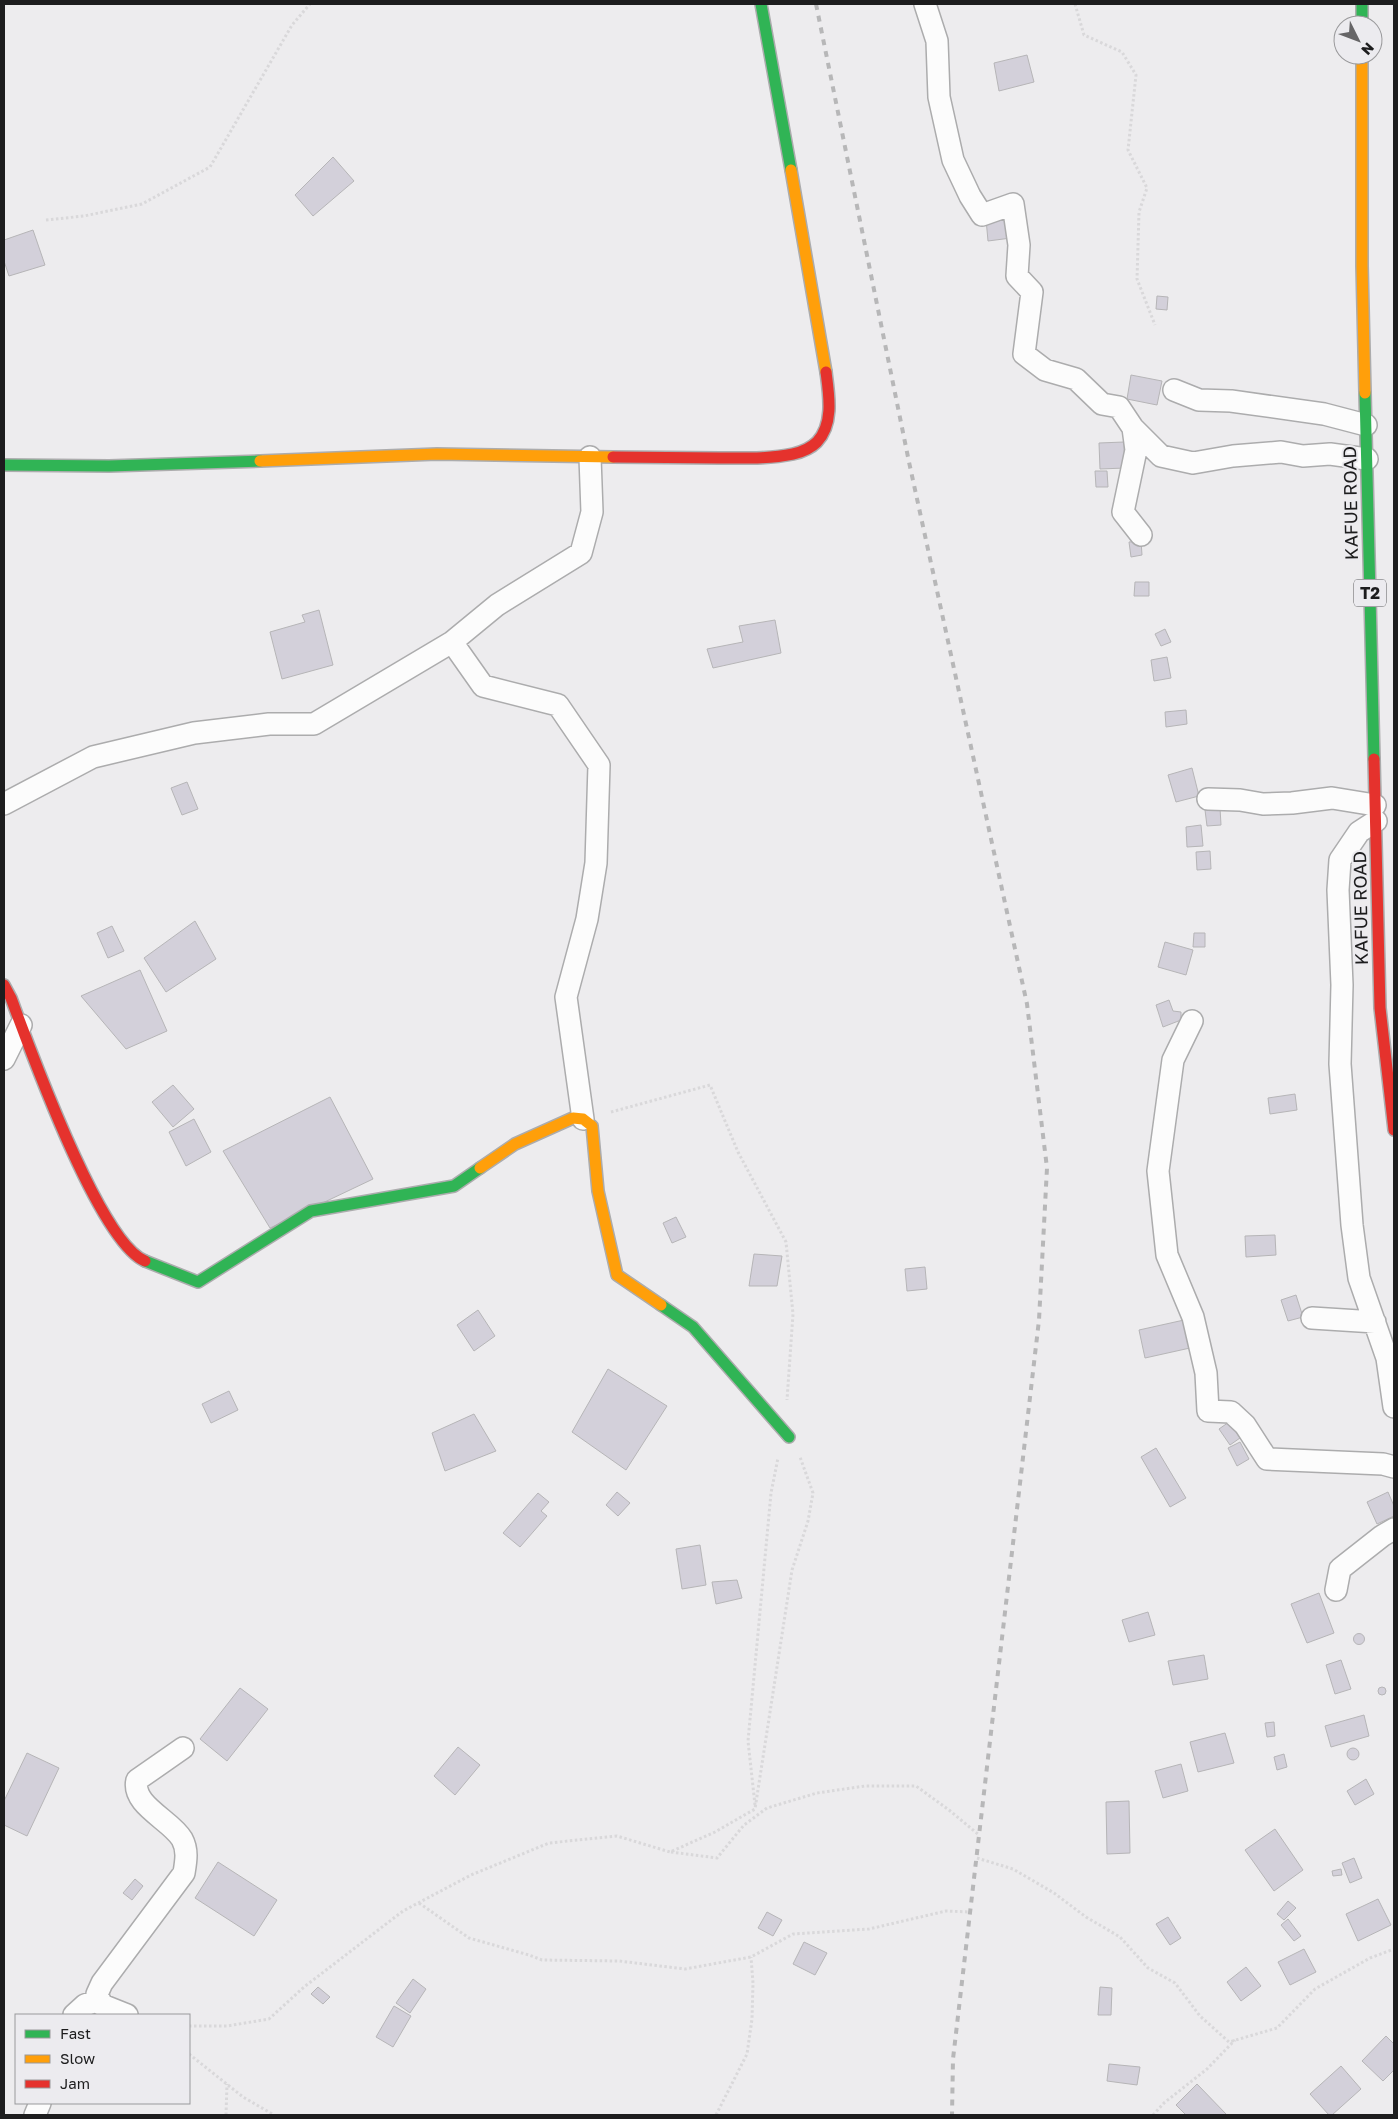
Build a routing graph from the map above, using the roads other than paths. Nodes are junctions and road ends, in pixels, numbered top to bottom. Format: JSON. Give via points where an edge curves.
{"nodes":[{"id":1,"x":761,"y":4,"type":"edge"},
{"id":2,"x":925,"y":4,"type":"edge"},
{"id":3,"x":1362,"y":65,"type":"edge"},
{"id":4,"x":1174,"y":390,"type":"dead end"},
{"id":5,"x":1366,"y":425,"type":"junction"},
{"id":6,"x":1133,"y":428,"type":"junction"},
{"id":7,"x":590,"y":457,"type":"junction"},
{"id":8,"x":1367,"y":459,"type":"junction"},
{"id":9,"x":4,"y":465,"type":"edge"},
{"id":10,"x":1141,"y":535,"type":"dead end"},
{"id":11,"x":452,"y":642,"type":"junction"},
{"id":12,"x":1208,"y":799,"type":"dead end"},
{"id":13,"x":4,"y":804,"type":"edge"},
{"id":14,"x":1376,"y":813,"type":"junction"},
{"id":15,"x":4,"y":985,"type":"edge"},
{"id":16,"x":1192,"y":1021,"type":"dead end"},
{"id":17,"x":21,"y":1025,"type":"junction"},
{"id":18,"x":4,"y":1059,"type":"edge"},
{"id":19,"x":584,"y":1119,"type":"junction"},
{"id":20,"x":1394,"y":1130,"type":"edge"},
{"id":21,"x":1312,"y":1318,"type":"dead end"},
{"id":22,"x":1375,"y":1322,"type":"junction"},
{"id":23,"x":1394,"y":1406,"type":"edge"},
{"id":24,"x":789,"y":1437,"type":"road end"},
{"id":25,"x":1394,"y":1467,"type":"edge"},
{"id":26,"x":1394,"y":1529,"type":"edge"},
{"id":27,"x":1336,"y":1590,"type":"dead end"},
{"id":28,"x":183,"y":1748,"type":"dead end"},
{"id":29,"x":99,"y":2000,"type":"junction"},
{"id":30,"x":75,"y":2014,"type":"edge"},
{"id":31,"x":124,"y":2014,"type":"edge"}],
"edges":[{"from":1,"to":7,"type":"main road","via":[[824,364],[830,409],[827,425],[806,451],[788,455]]},
{"from":2,"to":6,"type":"street","via":[[937,42],[939,97],[952,160],[982,214],[1013,204],[1019,246],[1017,276],[1032,292],[1024,354],[1045,370],[1076,379],[1102,404],[1119,407]]},
{"from":3,"to":5,"type":"main road","name":"KAFUE ROAD","number":"T2"},
{"from":4,"to":5,"type":"street","via":[[1199,400],[1231,401],[1324,414]]},
{"from":5,"to":8,"type":"main road","name":"KAFUE ROAD","number":"T2"},
{"from":6,"to":8,"type":"street","via":[[1161,456],[1193,463],[1281,452]]},
{"from":6,"to":10,"type":"street","via":[[1136,450],[1123,512]]},
{"from":7,"to":9,"type":"main road","via":[[424,454],[84,466]]},
{"from":7,"to":11,"type":"street","via":[[592,512],[580,553],[497,604]]},
{"from":8,"to":14,"type":"main road","name":"KAFUE ROAD","number":"T2"},
{"from":11,"to":13,"type":"street","via":[[314,724],[269,724],[194,733],[93,757]]},
{"from":11,"to":19,"type":"street","via":[[483,686],[558,705],[600,766],[596,863],[587,919],[566,998]]},
{"from":12,"to":14,"type":"street","via":[[1263,804],[1332,798]]},
{"from":14,"to":20,"type":"main road","name":"KAFUE ROAD","number":"T2","via":[[1380,1008]]},
{"from":14,"to":22,"type":"street","via":[[1340,860],[1338,890],[1342,985],[1340,1064],[1352,1225],[1359,1278]]},
{"from":15,"to":17,"type":"main road"},
{"from":16,"to":25,"type":"street","via":[[1173,1060],[1158,1171],[1167,1255],[1193,1317],[1206,1373],[1208,1411],[1231,1412],[1267,1458]]},
{"from":17,"to":18,"type":"street"},
{"from":17,"to":19,"type":"main road","via":[[54,1113],[106,1217],[136,1257],[198,1282],[311,1211],[454,1186],[515,1144],[573,1118]]},
{"from":19,"to":24,"type":"main road","via":[[592,1126],[598,1191],[617,1275],[693,1327]]},
{"from":21,"to":22,"type":"street"},
{"from":22,"to":23,"type":"street","via":[[1387,1358]]},
{"from":26,"to":27,"type":"street","via":[[1340,1568]]},
{"from":28,"to":29,"type":"street","via":[[137,1780],[135,1787],[139,1798],[182,1838],[186,1854],[184,1873],[102,1983],[97,1994]]},
{"from":29,"to":30,"type":"street","via":[[85,2005]]},
{"from":29,"to":31,"type":"street","via":[[102,2005]]}]}
